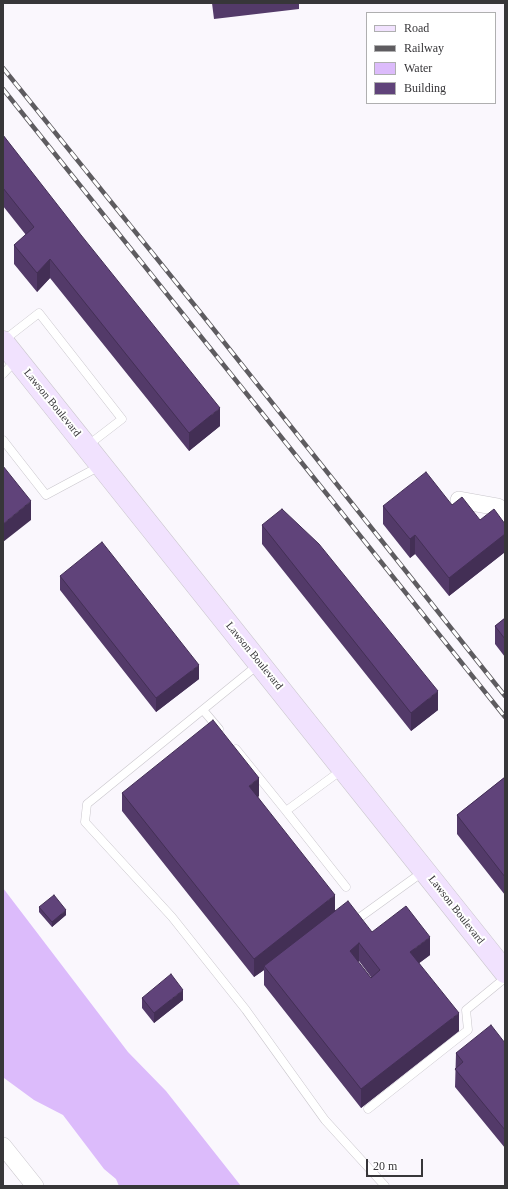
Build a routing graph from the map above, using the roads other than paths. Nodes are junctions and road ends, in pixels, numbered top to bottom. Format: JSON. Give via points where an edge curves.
{"nodes":[{"id":1,"x":3,"y":342,"type":"edge"},
{"id":2,"x":10,"y":367,"type":"edge"},
{"id":3,"x":3,"y":440,"type":"edge"},
{"id":4,"x":87,"y":446,"type":"junction"},
{"id":5,"x":101,"y":465,"type":"junction"},
{"id":6,"x":459,"y":500,"type":"edge"},
{"id":7,"x":505,"y":515,"type":"edge"},
{"id":8,"x":260,"y":663,"type":"junction"},
{"id":9,"x":203,"y":710,"type":"junction"},
{"id":10,"x":343,"y":768,"type":"junction"},
{"id":11,"x":286,"y":811,"type":"junction"},
{"id":12,"x":425,"y":870,"type":"junction"},
{"id":13,"x":346,"y":887,"type":"dead end"},
{"id":14,"x":359,"y":918,"type":"edge"},
{"id":15,"x":505,"y":972,"type":"edge"},
{"id":16,"x":505,"y":978,"type":"edge"},
{"id":17,"x":368,"y":1109,"type":"dead end"},
{"id":18,"x":3,"y":1146,"type":"edge"},
{"id":19,"x":35,"y":1186,"type":"edge"},
{"id":20,"x":385,"y":1186,"type":"edge"}],
"edges":[{"from":1,"to":2,"type":"main road","name":"Lawson Boulevard"},
{"from":1,"to":4,"type":"lane","via":[[39,313],[122,419]]},
{"from":2,"to":4,"type":"main road","name":"Lawson Boulevard"},
{"from":3,"to":5,"type":"lane","via":[[46,495]]},
{"from":4,"to":5,"type":"main road","name":"Lawson Boulevard"},
{"from":5,"to":8,"type":"main road","name":"Lawson Boulevard"},
{"from":6,"to":7,"type":"street","via":[[498,507]]},
{"from":8,"to":9,"type":"lane"},
{"from":8,"to":10,"type":"main road","name":"Lawson Boulevard"},
{"from":9,"to":11,"type":"lane"},
{"from":9,"to":20,"type":"lane","via":[[87,804],[85,822],[172,917],[246,1010],[325,1120]]},
{"from":10,"to":11,"type":"lane"},
{"from":10,"to":12,"type":"main road","name":"Lawson Boulevard"},
{"from":11,"to":13,"type":"lane"},
{"from":12,"to":14,"type":"lane"},
{"from":12,"to":15,"type":"main road","name":"Lawson Boulevard"},
{"from":16,"to":17,"type":"lane","via":[[466,1010],[468,1030]]},
{"from":18,"to":19,"type":"street"}]}
